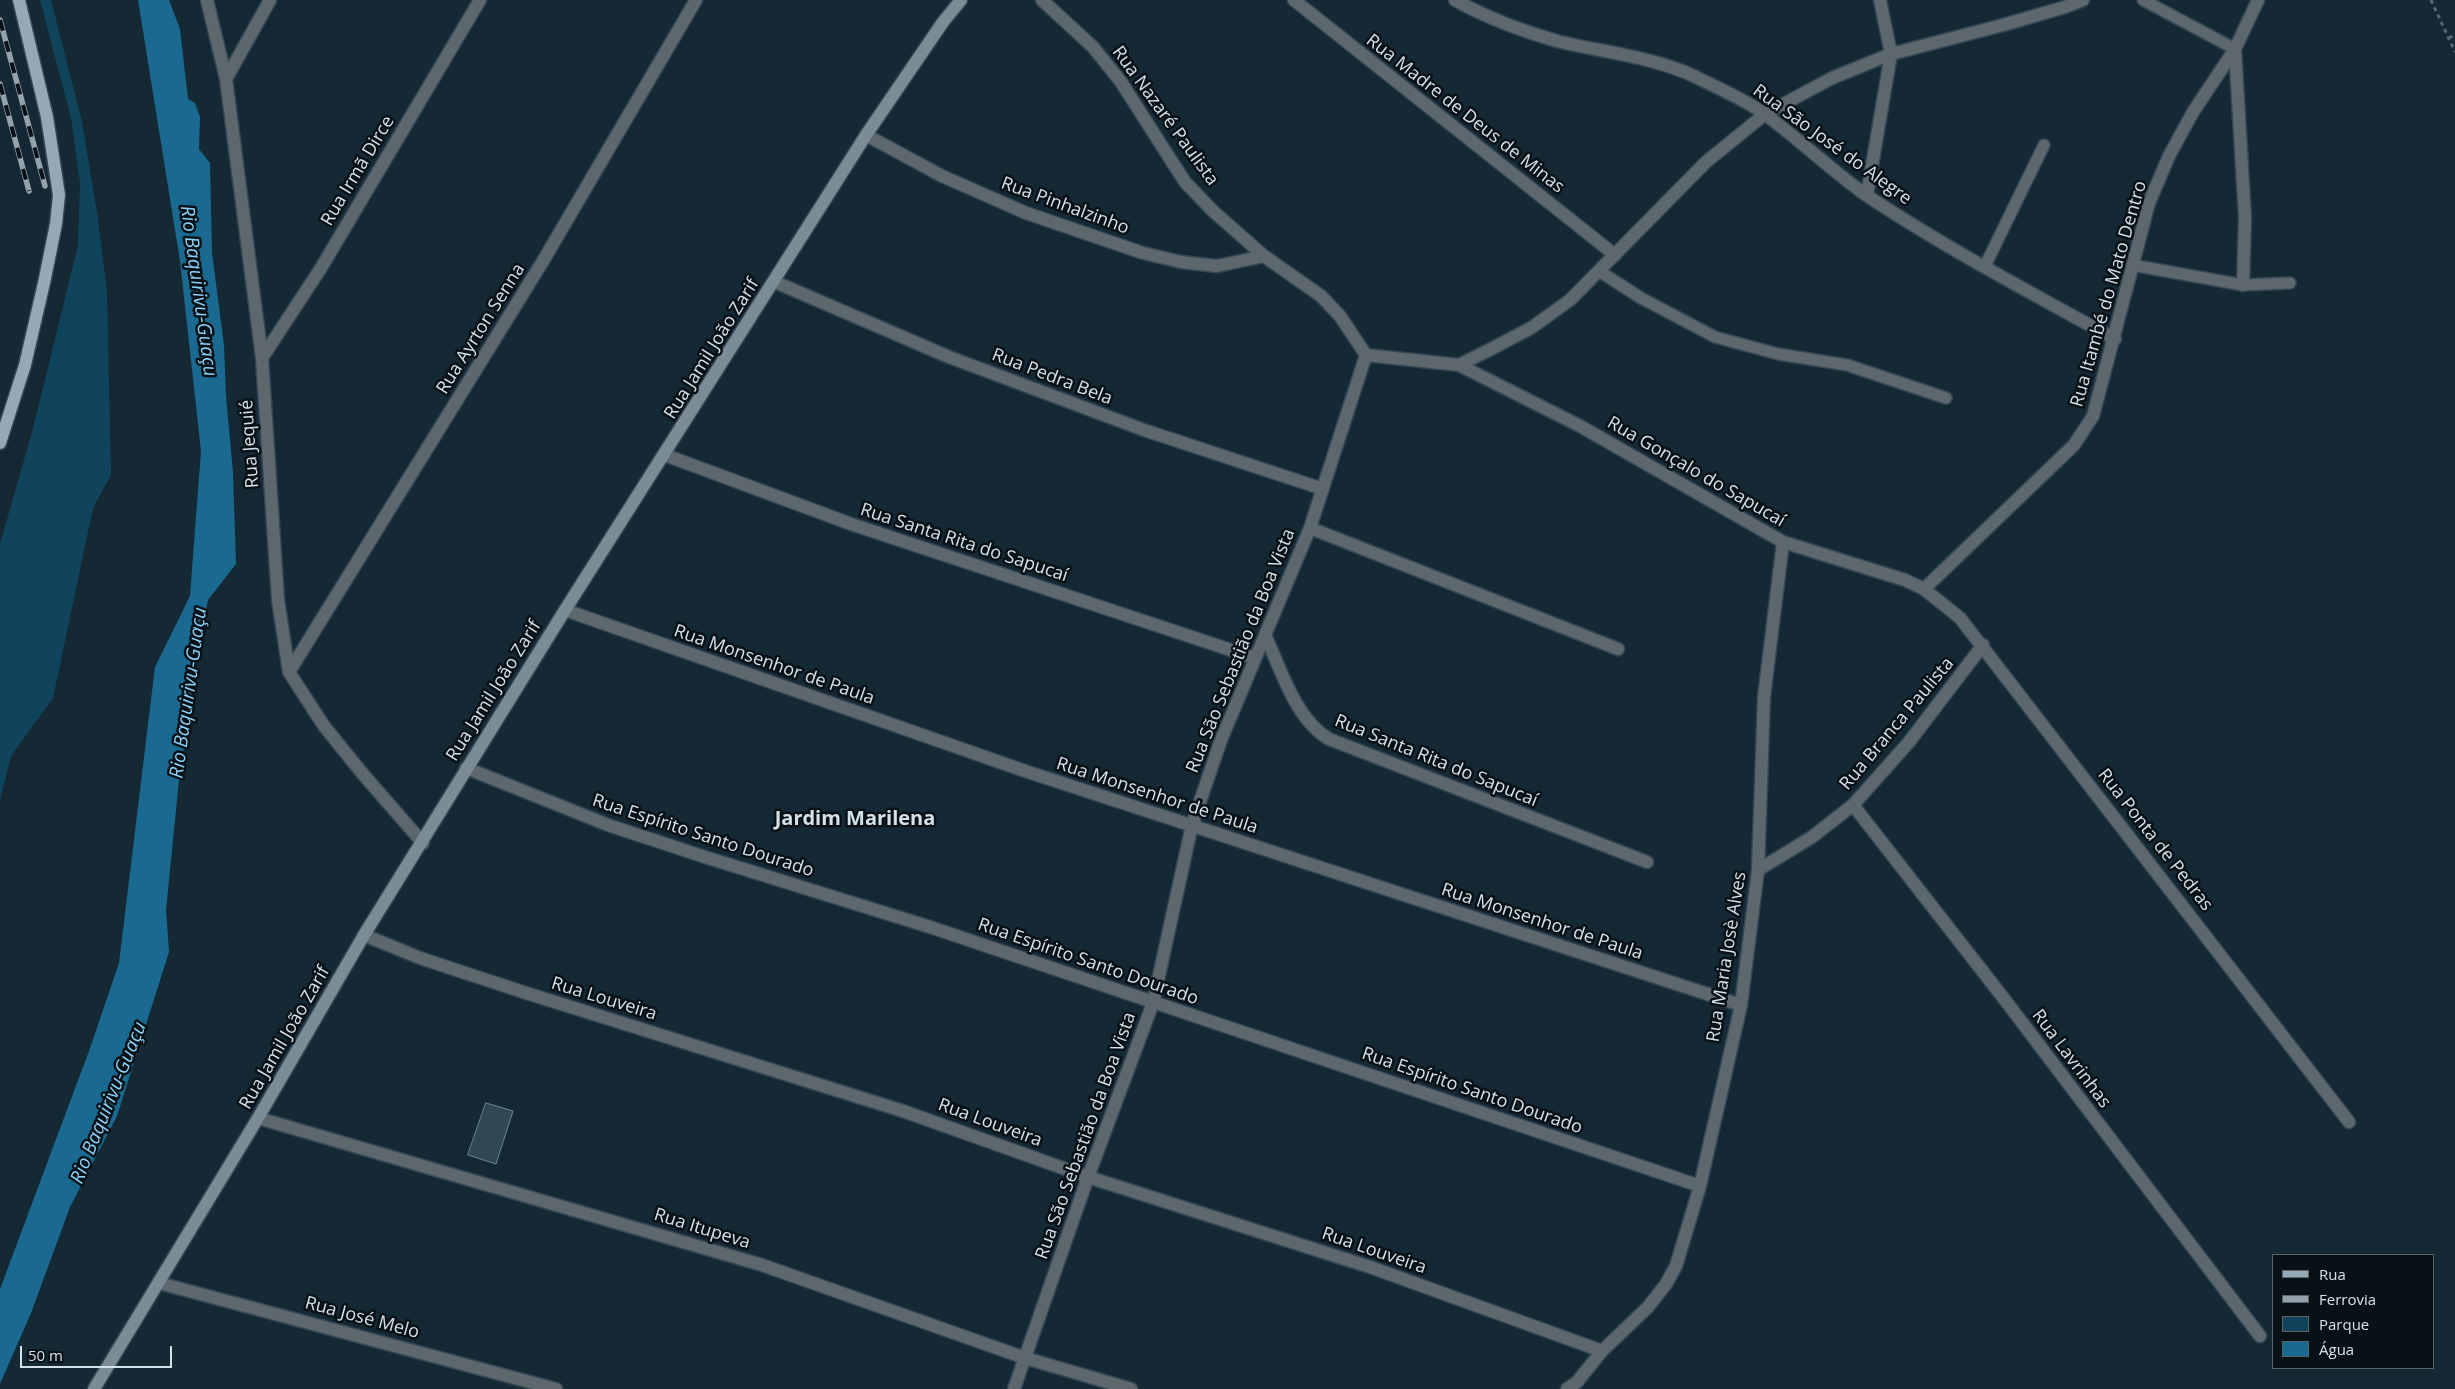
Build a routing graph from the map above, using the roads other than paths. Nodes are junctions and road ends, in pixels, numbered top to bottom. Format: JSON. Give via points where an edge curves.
{"nodes":[{"id":1,"x":19,"y":0,"type":"edge"},
{"id":2,"x":207,"y":0,"type":"edge"},
{"id":3,"x":270,"y":0,"type":"edge"},
{"id":4,"x":480,"y":0,"type":"edge"},
{"id":5,"x":696,"y":0,"type":"edge"},
{"id":6,"x":954,"y":0,"type":"edge"},
{"id":7,"x":961,"y":0,"type":"edge"},
{"id":8,"x":1042,"y":0,"type":"edge"},
{"id":9,"x":1294,"y":0,"type":"edge"},
{"id":10,"x":1455,"y":0,"type":"edge"},
{"id":11,"x":1880,"y":0,"type":"edge"},
{"id":12,"x":2083,"y":0,"type":"edge"},
{"id":13,"x":2143,"y":0,"type":"edge"},
{"id":14,"x":2258,"y":0,"type":"edge"},
{"id":15,"x":943,"y":22,"type":"junction"},
{"id":16,"x":2235,"y":49,"type":"junction"},
{"id":17,"x":1891,"y":54,"type":"junction"},
{"id":18,"x":226,"y":79,"type":"junction"},
{"id":19,"x":1765,"y":114,"type":"junction"},
{"id":20,"x":866,"y":135,"type":"junction"},
{"id":21,"x":2044,"y":146,"type":"dead end"},
{"id":22,"x":1867,"y":195,"type":"junction"},
{"id":23,"x":1615,"y":255,"type":"junction"},
{"id":24,"x":1264,"y":256,"type":"junction"},
{"id":25,"x":2132,"y":265,"type":"junction"},
{"id":26,"x":1985,"y":266,"type":"junction"},
{"id":27,"x":1599,"y":271,"type":"junction"},
{"id":28,"x":775,"y":282,"type":"junction"},
{"id":29,"x":2290,"y":283,"type":"dead end"},
{"id":30,"x":2243,"y":285,"type":"junction"},
{"id":31,"x":2115,"y":339,"type":"junction"},
{"id":32,"x":1366,"y":355,"type":"junction"},
{"id":33,"x":262,"y":358,"type":"junction"},
{"id":34,"x":1459,"y":365,"type":"junction"},
{"id":35,"x":1946,"y":398,"type":"dead end"},
{"id":36,"x":0,"y":443,"type":"edge"},
{"id":37,"x":665,"y":455,"type":"junction"},
{"id":38,"x":1323,"y":489,"type":"junction"},
{"id":39,"x":1310,"y":528,"type":"junction"},
{"id":40,"x":1783,"y":542,"type":"junction"},
{"id":41,"x":1924,"y":589,"type":"junction"},
{"id":42,"x":565,"y":610,"type":"junction"},
{"id":43,"x":1265,"y":635,"type":"junction"},
{"id":44,"x":1983,"y":645,"type":"junction"},
{"id":45,"x":1618,"y":649,"type":"dead end"},
{"id":46,"x":1255,"y":658,"type":"junction"},
{"id":47,"x":289,"y":672,"type":"junction"},
{"id":48,"x":466,"y":768,"type":"junction"},
{"id":49,"x":1853,"y":805,"type":"junction"},
{"id":50,"x":1192,"y":826,"type":"junction"},
{"id":51,"x":423,"y":843,"type":"junction"},
{"id":52,"x":1647,"y":862,"type":"dead end"},
{"id":53,"x":1758,"y":870,"type":"junction"},
{"id":54,"x":364,"y":936,"type":"junction"},
{"id":55,"x":1154,"y":1003,"type":"junction"},
{"id":56,"x":1741,"y":1005,"type":"junction"},
{"id":57,"x":258,"y":1118,"type":"junction"},
{"id":58,"x":2349,"y":1122,"type":"dead end"},
{"id":59,"x":1088,"y":1177,"type":"junction"},
{"id":60,"x":1700,"y":1186,"type":"junction"},
{"id":61,"x":159,"y":1283,"type":"junction"},
{"id":62,"x":2260,"y":1336,"type":"dead end"},
{"id":63,"x":1602,"y":1351,"type":"junction"},
{"id":64,"x":1025,"y":1358,"type":"junction"},
{"id":65,"x":1575,"y":1387,"type":"edge"},
{"id":66,"x":94,"y":1389,"type":"edge"},
{"id":67,"x":556,"y":1389,"type":"edge"},
{"id":68,"x":1014,"y":1389,"type":"edge"},
{"id":69,"x":1130,"y":1389,"type":"edge"}],
"edges":[{"from":1,"to":36,"type":"main road","via":[[47,117],[58,195],[56,224],[25,365]]},
{"from":2,"to":18,"type":"street","name":"Rua Jequié"},
{"from":3,"to":18,"type":"street"},
{"from":4,"to":33,"type":"street","name":"Rua Irmã Dirce","via":[[321,268]]},
{"from":5,"to":47,"type":"street","name":"Rua Ayrton Senna","via":[[543,261]]},
{"from":6,"to":15,"type":"main road","name":"Rua Jamil João Zarif"},
{"from":7,"to":15,"type":"main road","name":"Rua Jamil João Zarif"},
{"from":8,"to":24,"type":"street","name":"Rua Nazaré Paulista","via":[[1093,48],[1121,82],[1186,182]]},
{"from":9,"to":23,"type":"street","name":"Rua Madre de Deus de Minas"},
{"from":10,"to":19,"type":"street","name":"Rua São José do Alegre","via":[[1474,11],[1556,41],[1640,59],[1693,76]]},
{"from":11,"to":17,"type":"street"},
{"from":12,"to":17,"type":"street","via":[[2066,8]]},
{"from":13,"to":16,"type":"lane"},
{"from":14,"to":16,"type":"street","name":"Rua Itambé do Mato Dentro"},
{"from":15,"to":20,"type":"main road","name":"Rua Jamil João Zarif"},
{"from":16,"to":25,"type":"street","name":"Rua Itambé do Mato Dentro","via":[[2193,112],[2169,156],[2149,203]]},
{"from":16,"to":30,"type":"street","name":"Rua Itambé do Mato Dentro","via":[[2245,218]]},
{"from":17,"to":19,"type":"street","via":[[1832,78]]},
{"from":17,"to":22,"type":"street"},
{"from":18,"to":33,"type":"street","name":"Rua Jequié"},
{"from":19,"to":22,"type":"street","name":"Rua São José do Alegre"},
{"from":19,"to":23,"type":"street","via":[[1706,162]]},
{"from":20,"to":24,"type":"street","name":"Rua Pinhalzinho","via":[[942,176],[1026,213],[1143,253],[1217,266]]},
{"from":20,"to":28,"type":"main road","name":"Rua Jamil João Zarif"},
{"from":21,"to":26,"type":"lane"},
{"from":22,"to":26,"type":"street","name":"Rua São José do Alegre"},
{"from":23,"to":27,"type":"street"},
{"from":24,"to":32,"type":"street","name":"Rua Nazaré Paulista","via":[[1321,296],[1340,316]]},
{"from":25,"to":30,"type":"lane"},
{"from":25,"to":31,"type":"street","name":"Rua Itambé do Mato Dentro"},
{"from":26,"to":31,"type":"street","name":"Rua São José do Alegre"},
{"from":27,"to":34,"type":"street","via":[[1570,300],[1531,328]]},
{"from":27,"to":35,"type":"lane","via":[[1715,337],[1778,354],[1847,364]]},
{"from":28,"to":37,"type":"main road","name":"Rua Jamil João Zarif"},
{"from":28,"to":38,"type":"street","name":"Rua Pedra Bela","via":[[949,357],[1144,430]]},
{"from":29,"to":30,"type":"lane"},
{"from":31,"to":41,"type":"street","name":"Rua Itambé do Mato Dentro","via":[[2094,416],[2085,431]]},
{"from":32,"to":34,"type":"street"},
{"from":32,"to":38,"type":"street","name":"Rua São Sebastião da Boa Vista"},
{"from":33,"to":47,"type":"street","name":"Rua Jequié","via":[[278,600]]},
{"from":34,"to":40,"type":"street","name":"Rua Gonçalo do Sapucaí","via":[[1580,426]]},
{"from":37,"to":42,"type":"main road","name":"Rua Jamil João Zarif"},
{"from":37,"to":46,"type":"street","name":"Rua Santa Rita do Sapucaí","via":[[850,524]]},
{"from":38,"to":39,"type":"street","name":"Rua São Sebastião da Boa Vista"},
{"from":39,"to":43,"type":"street","name":"Rua São Sebastião da Boa Vista"},
{"from":39,"to":45,"type":"street"},
{"from":40,"to":41,"type":"street","name":"Rua Gonçalo do Sapucaí"},
{"from":40,"to":53,"type":"street","name":"Rua Maria Josè Alves","via":[[1764,697]]},
{"from":41,"to":44,"type":"street","name":"Rua Ponta de Pedras","via":[[1960,618]]},
{"from":42,"to":48,"type":"main road","name":"Rua Jamil João Zarif"},
{"from":42,"to":50,"type":"street","name":"Rua Monsenhor de Paula"},
{"from":43,"to":46,"type":"street","name":"Rua São Sebastião da Boa Vista"},
{"from":43,"to":52,"type":"street","name":"Rua Santa Rita do Sapucaí","via":[[1300,710],[1316,731],[1328,739]]},
{"from":44,"to":49,"type":"street","name":"Rua Branca Paulista","via":[[1909,742]]},
{"from":44,"to":58,"type":"street","name":"Rua Ponta de Pedras"},
{"from":46,"to":50,"type":"street","name":"Rua São Sebastião da Boa Vista","via":[[1221,740]]},
{"from":47,"to":51,"type":"street","name":"Rua Jequié","via":[[324,726]]},
{"from":48,"to":51,"type":"main road","name":"Rua Jamil João Zarif"},
{"from":48,"to":55,"type":"street","name":"Rua Espírito Santo Dourado","via":[[617,828],[930,927]]},
{"from":49,"to":53,"type":"street","name":"Rua Branca Paulista","via":[[1812,837]]},
{"from":49,"to":62,"type":"street","name":"Rua Lavrinhas"},
{"from":50,"to":55,"type":"street","name":"Rua São Sebastião da Boa Vista"},
{"from":50,"to":56,"type":"street","name":"Rua Monsenhor de Paula"},
{"from":51,"to":54,"type":"main road","name":"Rua Jamil João Zarif"},
{"from":53,"to":56,"type":"street","name":"Rua Maria Josè Alves"},
{"from":54,"to":57,"type":"main road","name":"Rua Jamil João Zarif"},
{"from":54,"to":59,"type":"street","name":"Rua Louveira","via":[[523,992],[904,1111]]},
{"from":55,"to":59,"type":"street","name":"Rua São Sebastião da Boa Vista"},
{"from":55,"to":60,"type":"street","name":"Rua Espírito Santo Dourado"},
{"from":56,"to":60,"type":"street","name":"Rua Maria Josè Alves"},
{"from":57,"to":61,"type":"main road","name":"Rua Jamil João Zarif"},
{"from":57,"to":64,"type":"street","name":"Rua Itupeva","via":[[762,1265]]},
{"from":59,"to":63,"type":"street","name":"Rua Louveira","via":[[1370,1267]]},
{"from":59,"to":64,"type":"street","name":"Rua São Sebastião da Boa Vista"},
{"from":60,"to":63,"type":"street","name":"Rua Maria Josè Alves","via":[[1676,1266],[1666,1284],[1648,1307]]},
{"from":61,"to":66,"type":"main road","name":"Rua Jamil João Zarif"},
{"from":61,"to":67,"type":"street","name":"Rua José Melo"},
{"from":63,"to":65,"type":"street","name":"Rua Maria Josè Alves"},
{"from":64,"to":68,"type":"street","name":"Rua São Sebastião da Boa Vista"},
{"from":64,"to":69,"type":"street","name":"Rua Itupeva"}]}
